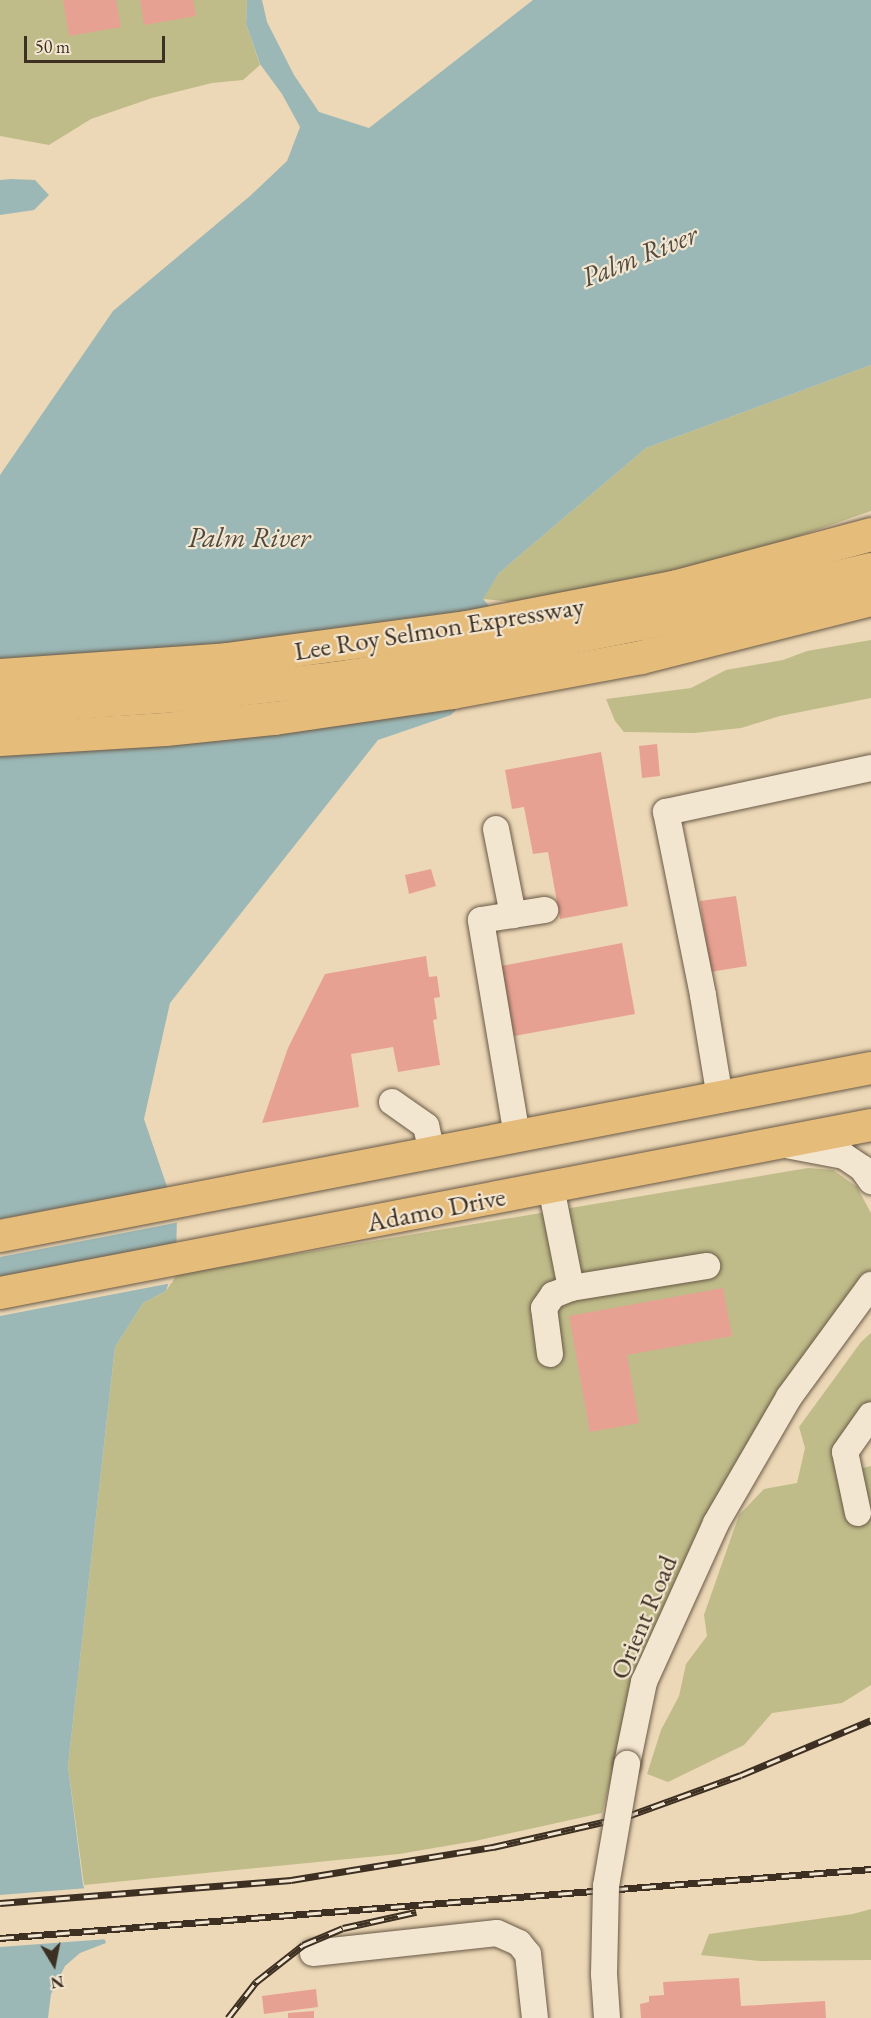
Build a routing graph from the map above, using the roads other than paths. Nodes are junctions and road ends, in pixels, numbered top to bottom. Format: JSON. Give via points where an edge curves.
{"nodes":[{"id":1,"x":871,"y":534,"type":"edge"},
{"id":2,"x":871,"y":569,"type":"edge"},
{"id":3,"x":871,"y":599,"type":"edge"},
{"id":4,"x":0,"y":675,"type":"edge"},
{"id":5,"x":0,"y":707,"type":"edge"},
{"id":6,"x":0,"y":739,"type":"edge"},
{"id":7,"x":871,"y":768,"type":"edge"},
{"id":8,"x":496,"y":829,"type":"dead end"},
{"id":9,"x":545,"y":910,"type":"dead end"},
{"id":10,"x":513,"y":915,"type":"junction"},
{"id":11,"x":871,"y":1068,"type":"edge"},
{"id":12,"x":720,"y":1098,"type":"junction"},
{"id":13,"x":392,"y":1102,"type":"dead end"},
{"id":14,"x":871,"y":1125,"type":"edge"},
{"id":15,"x":517,"y":1136,"type":"junction"},
{"id":16,"x":777,"y":1144,"type":"junction"},
{"id":17,"x":432,"y":1153,"type":"junction"},
{"id":18,"x":871,"y":1181,"type":"edge"},
{"id":19,"x":551,"y":1187,"type":"junction"},
{"id":20,"x":0,"y":1236,"type":"edge"},
{"id":21,"x":707,"y":1266,"type":"dead end"},
{"id":22,"x":871,"y":1285,"type":"edge"},
{"id":23,"x":571,"y":1288,"type":"junction"},
{"id":24,"x":0,"y":1293,"type":"edge"},
{"id":25,"x":550,"y":1354,"type":"dead end"},
{"id":26,"x":871,"y":1415,"type":"edge"},
{"id":27,"x":858,"y":1512,"type":"dead end"},
{"id":28,"x":313,"y":1953,"type":"dead end"},
{"id":29,"x":536,"y":2018,"type":"edge"},
{"id":30,"x":607,"y":2018,"type":"edge"}],
"edges":[{"from":1,"to":4,"type":"highway","name":"Lee Roy Selmon Expressway","via":[[677,586],[527,617],[392,639],[226,659]]},
{"from":2,"to":5,"type":"highway","via":[[642,624],[448,662],[203,693]]},
{"from":3,"to":6,"type":"highway","via":[[714,640],[452,692],[274,718]]},
{"from":7,"to":12,"type":"street","via":[[666,812]]},
{"from":8,"to":10,"type":"street"},
{"from":9,"to":10,"type":"street"},
{"from":10,"to":15,"type":"street","via":[[481,920]]},
{"from":11,"to":12,"type":"main road","name":"Adamo Drive"},
{"from":12,"to":15,"type":"main road","name":"Adamo Drive"},
{"from":13,"to":17,"type":"street","via":[[426,1126]]},
{"from":14,"to":16,"type":"main road","name":"Adamo Drive"},
{"from":15,"to":17,"type":"main road","name":"Adamo Drive"},
{"from":16,"to":18,"type":"street","via":[[844,1156],[862,1168]]},
{"from":16,"to":19,"type":"main road","name":"Adamo Drive"},
{"from":17,"to":20,"type":"main road","name":"Adamo Drive"},
{"from":19,"to":23,"type":"street"},
{"from":19,"to":24,"type":"main road","name":"Adamo Drive"},
{"from":21,"to":23,"type":"street"},
{"from":22,"to":30,"type":"street","name":"Orient Road","bridge":true,"via":[[789,1397],[716,1523],[645,1682],[606,1886]]},
{"from":23,"to":25,"type":"street","via":[[553,1295],[544,1308]]},
{"from":26,"to":27,"type":"street","via":[[845,1452]]},
{"from":28,"to":29,"type":"street","via":[[497,1933],[519,1943],[528,1954]]}]}
